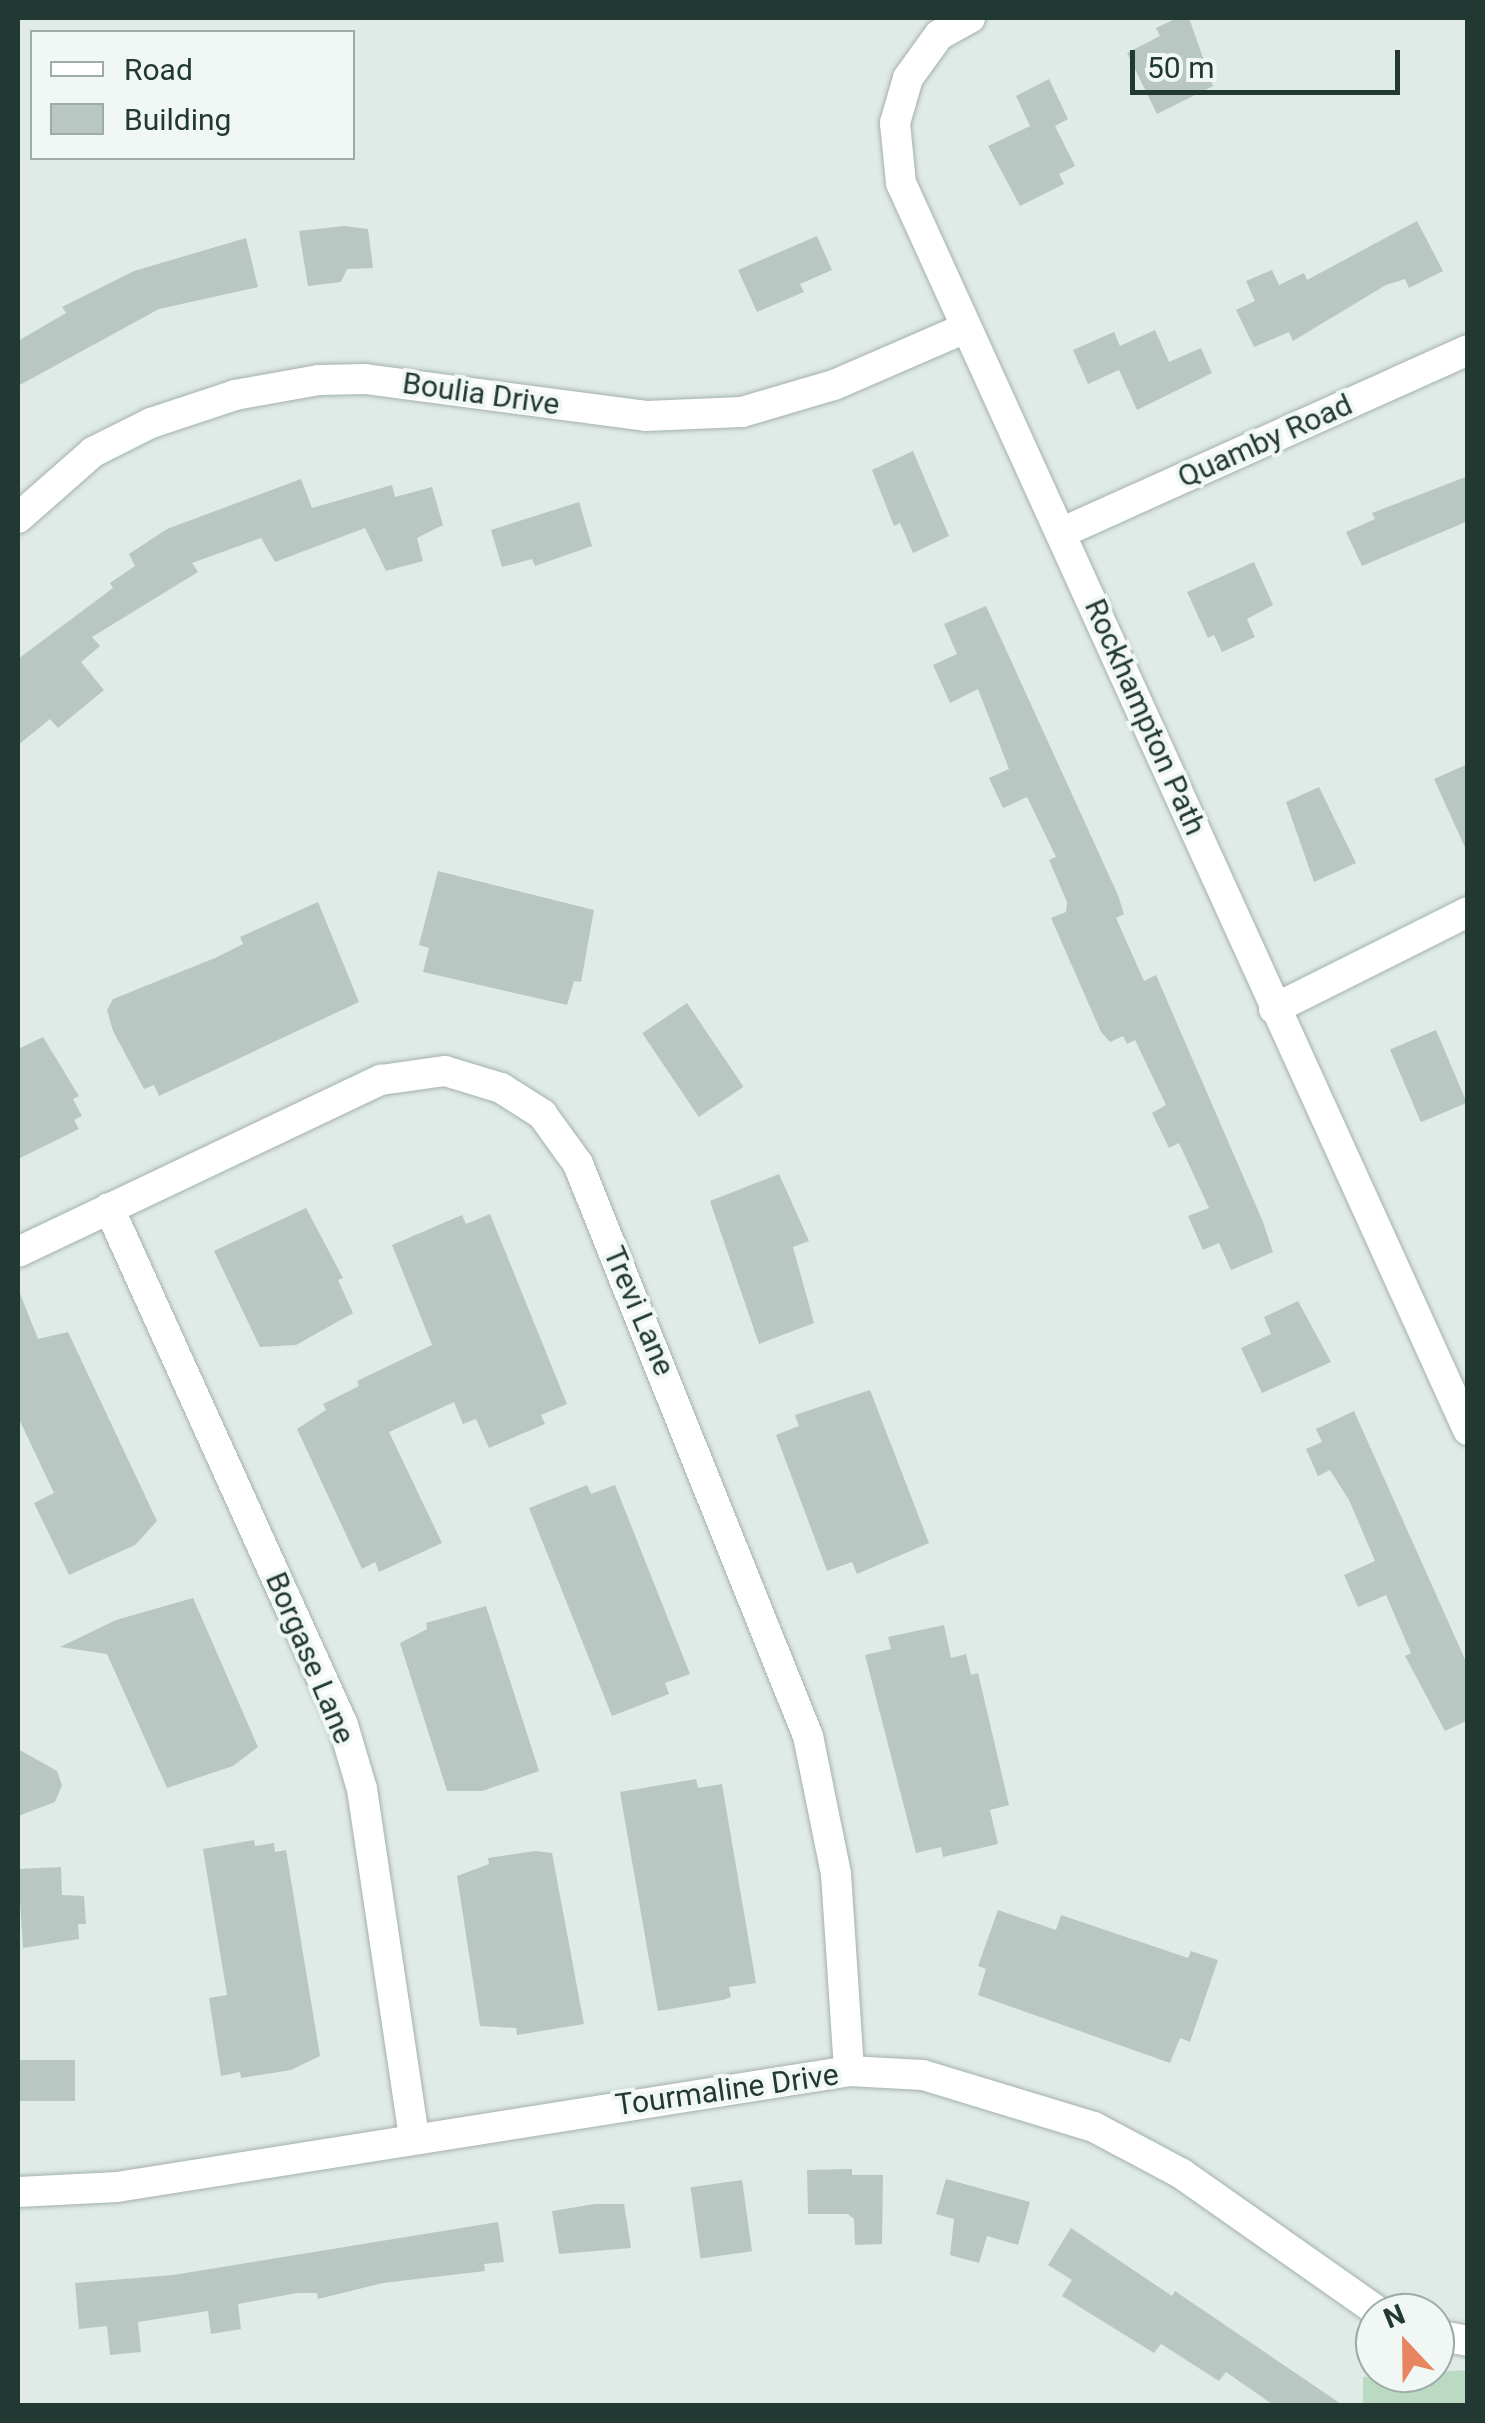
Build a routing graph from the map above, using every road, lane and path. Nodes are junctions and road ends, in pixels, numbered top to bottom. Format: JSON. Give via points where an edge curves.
{"nodes":[{"id":1,"x":970,"y":18,"type":"edge"},
{"id":2,"x":966,"y":328,"type":"junction"},
{"id":3,"x":1468,"y":350,"type":"edge"},
{"id":4,"x":18,"y":518,"type":"edge"},
{"id":5,"x":1063,"y":532,"type":"junction"},
{"id":6,"x":1468,"y":912,"type":"edge"},
{"id":7,"x":1274,"y":1009,"type":"junction"},
{"id":8,"x":108,"y":1208,"type":"junction"},
{"id":9,"x":18,"y":1252,"type":"edge"},
{"id":10,"x":1468,"y":1430,"type":"edge"},
{"id":11,"x":850,"y":2071,"type":"junction"},
{"id":12,"x":414,"y":2137,"type":"junction"},
{"id":13,"x":18,"y":2192,"type":"edge"},
{"id":14,"x":1355,"y":2295,"type":"edge"}],
"edges":[{"from":1,"to":2,"type":"street","name":"Rockhampton Path","via":[[939,36],[908,78],[895,124],[901,183]]},
{"from":2,"to":4,"type":"street","name":"Boulia Drive","via":[[834,385],[742,412],[646,416],[364,379],[235,395],[151,423],[93,452]]},
{"from":2,"to":5,"type":"street","name":"Rockhampton Path"},
{"from":3,"to":5,"type":"street","name":"Quamby Road"},
{"from":5,"to":7,"type":"street","name":"Rockhampton Path"},
{"from":6,"to":7,"type":"street"},
{"from":7,"to":10,"type":"street","name":"Rockhampton Path"},
{"from":8,"to":9,"type":"street","name":"Trevi Lane"},
{"from":8,"to":11,"type":"street","name":"Trevi Lane","via":[[382,1080],[446,1071],[501,1088],[542,1114],[578,1164],[808,1736],[836,1874]]},
{"from":8,"to":12,"type":"street","name":"Borgase Lane","via":[[344,1726],[362,1789]]},
{"from":11,"to":12,"type":"street","name":"Tourmaline Drive"},
{"from":11,"to":14,"type":"street","name":"Tourmaline Drive","via":[[963,2083],[1094,2127],[1182,2174]]},
{"from":12,"to":13,"type":"street","name":"Tourmaline Drive","via":[[117,2187]]}]}
